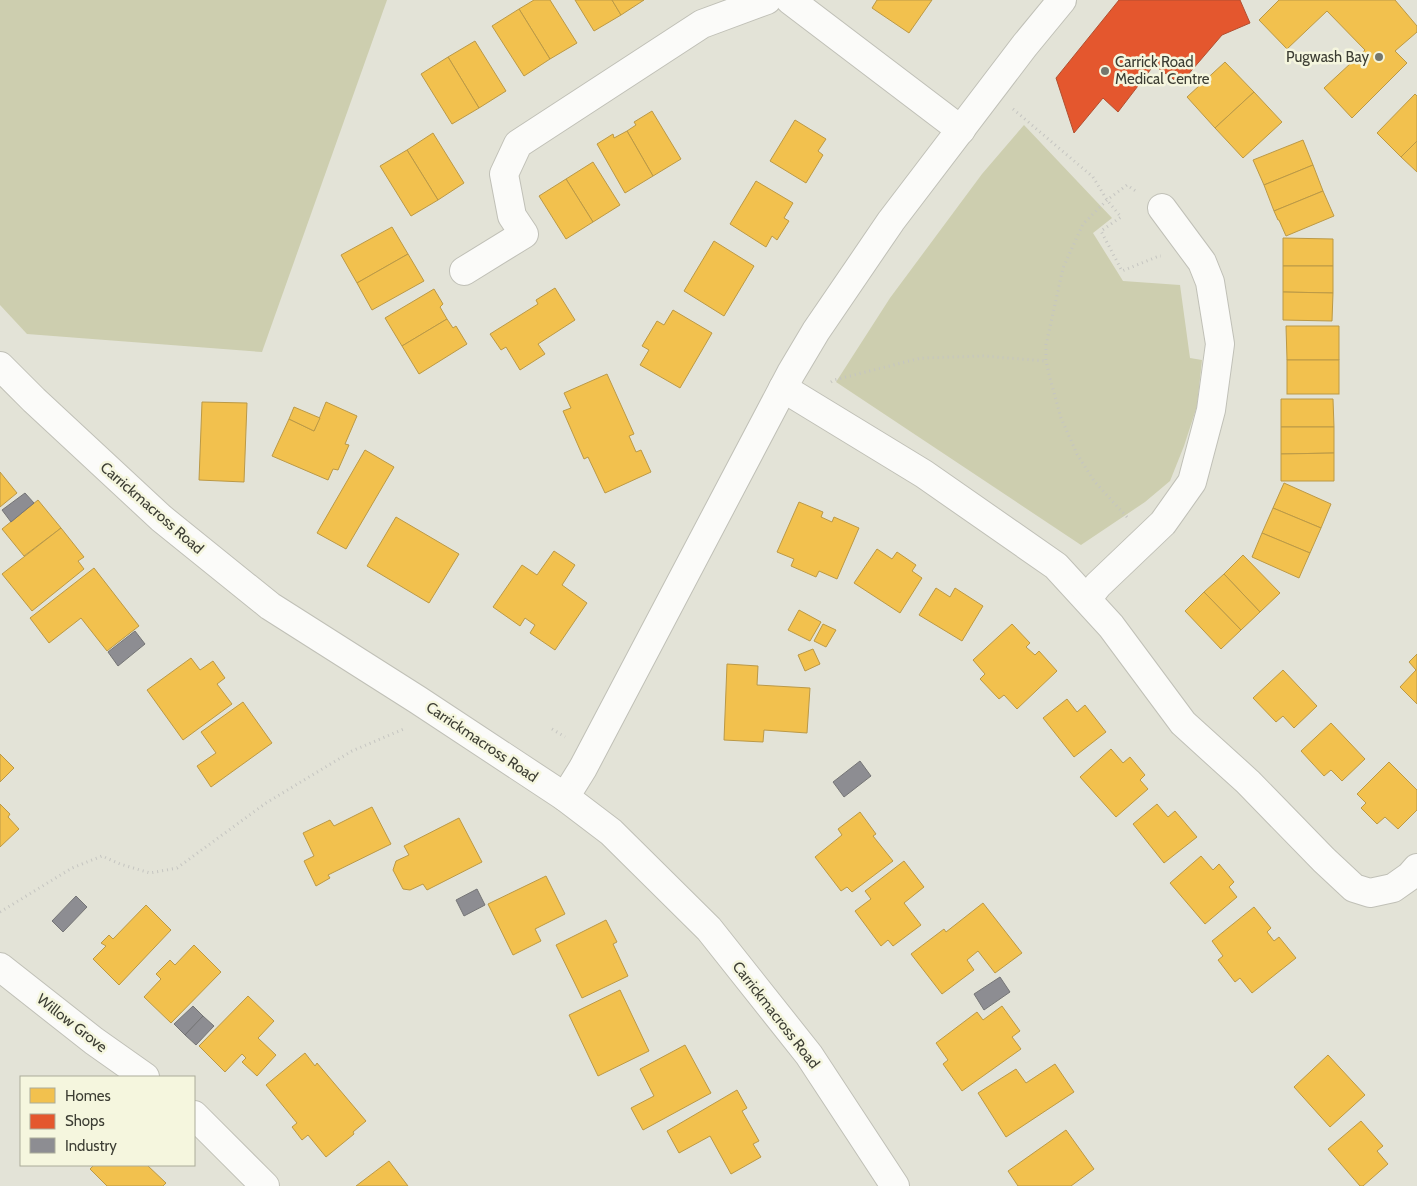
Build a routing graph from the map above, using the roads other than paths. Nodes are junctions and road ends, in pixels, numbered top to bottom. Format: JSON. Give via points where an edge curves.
{"nodes":[{"id":1,"x":767,"y":0,"type":"edge"},
{"id":2,"x":790,"y":0,"type":"edge"},
{"id":3,"x":1062,"y":0,"type":"edge"},
{"id":4,"x":960,"y":130,"type":"junction"},
{"id":5,"x":1162,"y":208,"type":"road end"},
{"id":6,"x":464,"y":271,"type":"dead end"},
{"id":7,"x":0,"y":366,"type":"edge"},
{"id":8,"x":783,"y":388,"type":"junction"},
{"id":9,"x":1087,"y":599,"type":"junction"},
{"id":10,"x":565,"y":797,"type":"junction"},
{"id":11,"x":1417,"y":868,"type":"edge"},
{"id":12,"x":0,"y":967,"type":"edge"},
{"id":13,"x":144,"y":1076,"type":"edge"},
{"id":14,"x":195,"y":1116,"type":"edge"},
{"id":15,"x":265,"y":1186,"type":"edge"},
{"id":16,"x":896,"y":1186,"type":"edge"}],
"edges":[{"from":1,"to":6,"type":"street","via":[[702,24],[518,144],[504,174],[512,216],[524,234]]},
{"from":2,"to":4,"type":"street"},
{"from":3,"to":4,"type":"street"},
{"from":4,"to":8,"type":"street","via":[[891,221],[816,331]]},
{"from":5,"to":9,"type":"street","via":[[1202,262],[1210,282],[1220,344],[1211,410],[1192,482],[1163,523]]},
{"from":7,"to":10,"type":"street","name":"Carrickmacross Road","via":[[161,518],[270,606]]},
{"from":8,"to":9,"type":"street","via":[[924,474],[1056,566]]},
{"from":8,"to":10,"type":"street","via":[[584,768]]},
{"from":9,"to":11,"type":"street","via":[[1184,723],[1354,888],[1370,893],[1393,888]]},
{"from":10,"to":16,"type":"street","name":"Carrickmacross Road","via":[[612,832],[709,930],[809,1055]]},
{"from":12,"to":13,"type":"street","name":"Willow Grove"},
{"from":14,"to":15,"type":"street"}]}
